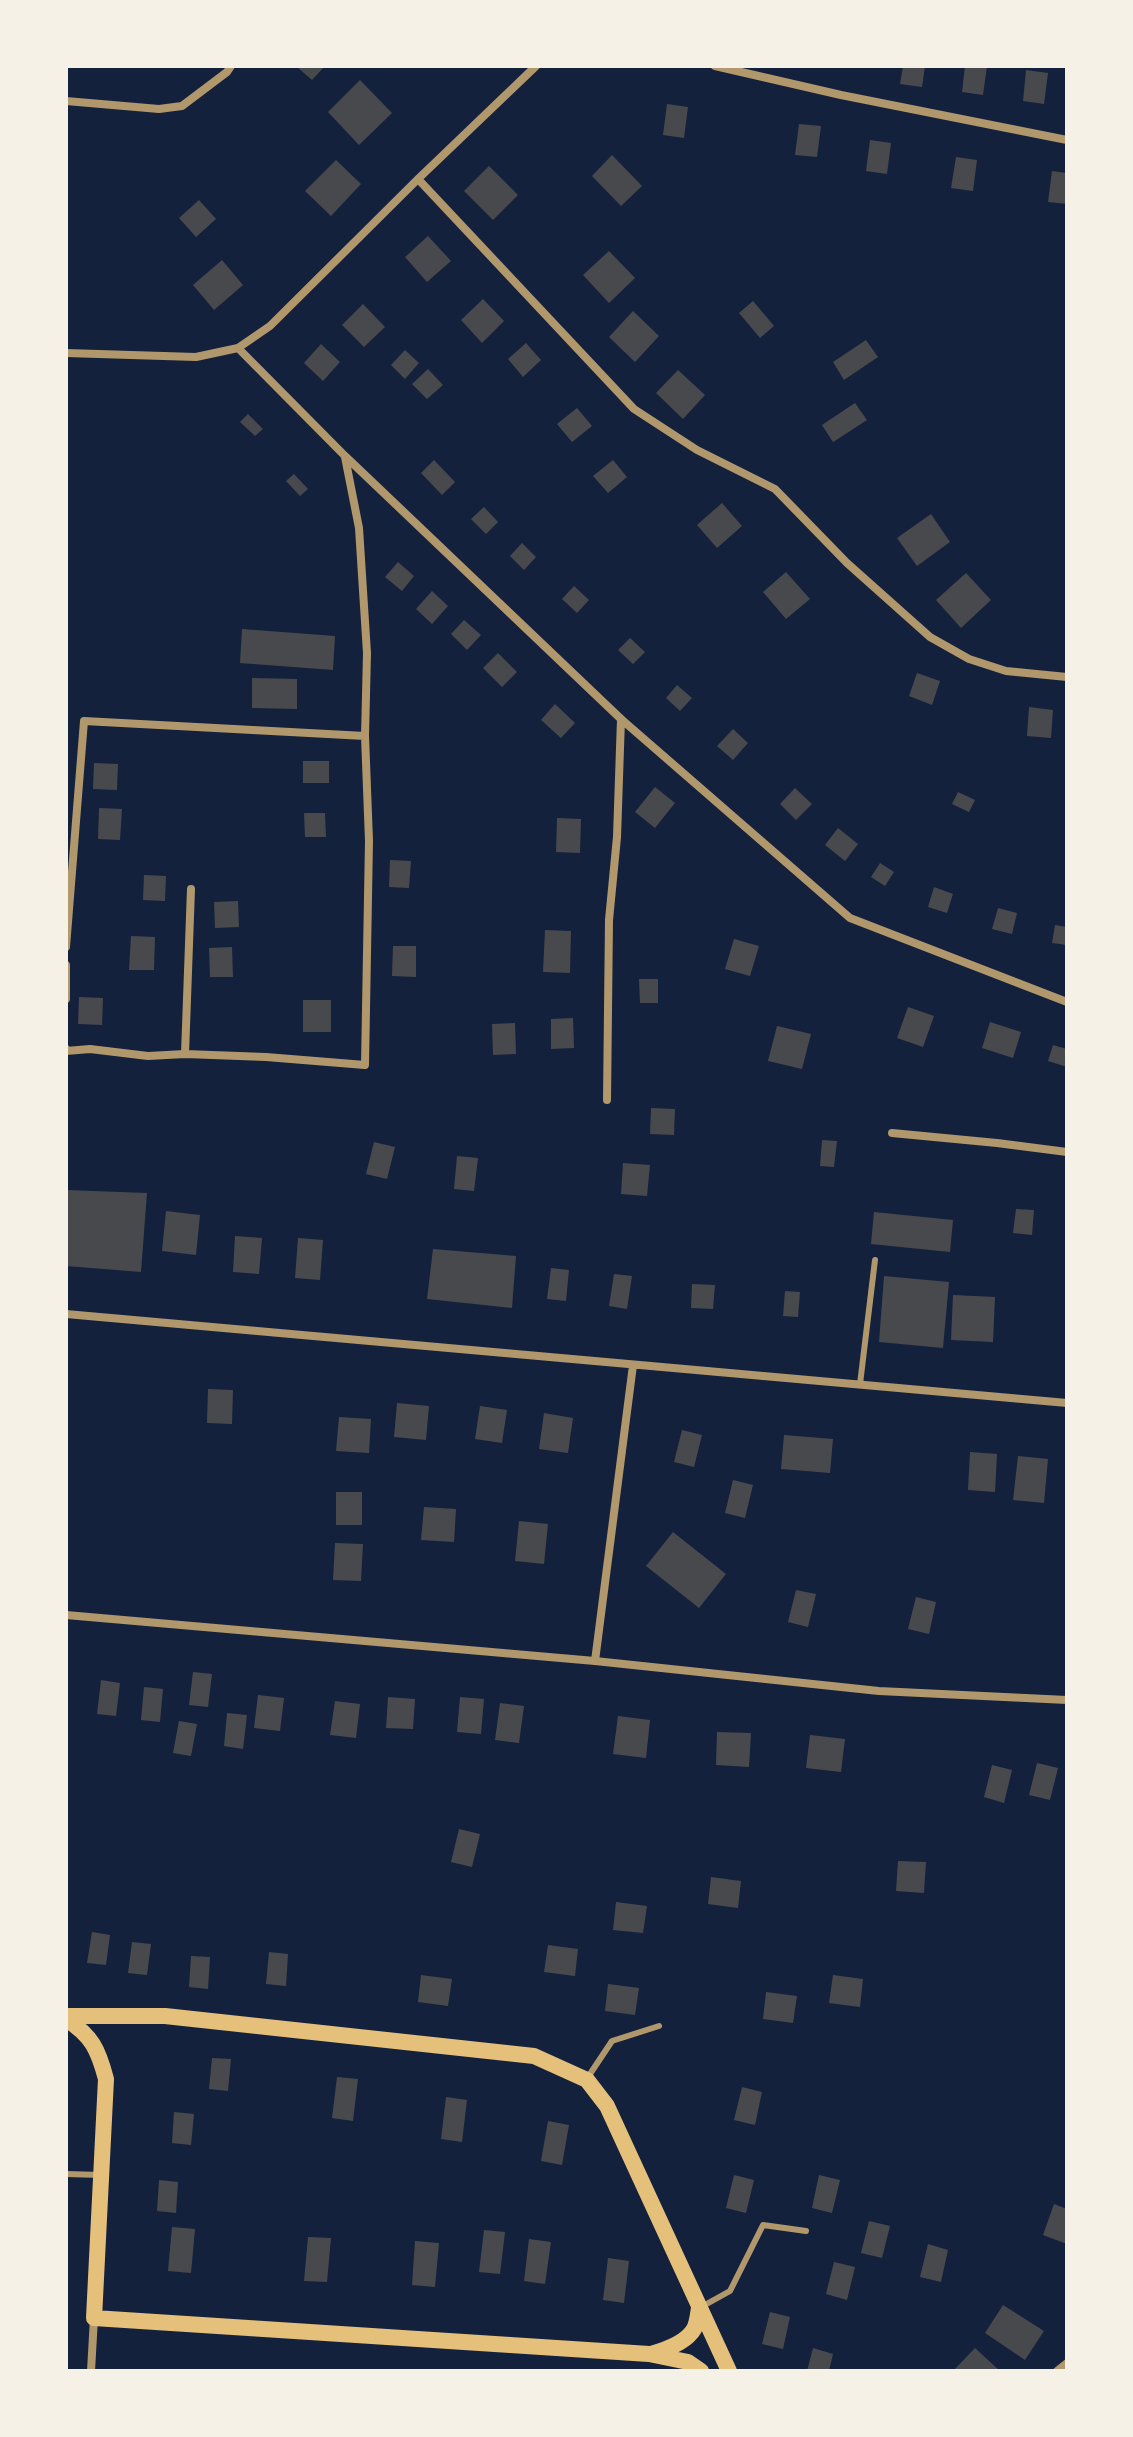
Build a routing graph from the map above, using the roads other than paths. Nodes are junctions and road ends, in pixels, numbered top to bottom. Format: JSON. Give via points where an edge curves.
{"nodes":[{"id":1,"x":231,"y":66,"type":"edge"},
{"id":2,"x":536,"y":66,"type":"edge"},
{"id":3,"x":715,"y":66,"type":"edge"},
{"id":4,"x":66,"y":101,"type":"edge"},
{"id":5,"x":1067,"y":140,"type":"edge"},
{"id":6,"x":418,"y":179,"type":"junction"},
{"id":7,"x":238,"y":348,"type":"junction"},
{"id":8,"x":66,"y":353,"type":"edge"},
{"id":9,"x":345,"y":456,"type":"junction"},
{"id":10,"x":1067,"y":677,"type":"edge"},
{"id":11,"x":621,"y":719,"type":"junction"},
{"id":12,"x":365,"y":736,"type":"junction"},
{"id":13,"x":191,"y":889,"type":"dead end"},
{"id":14,"x":66,"y":947,"type":"edge"},
{"id":15,"x":66,"y":965,"type":"edge"},
{"id":16,"x":66,"y":999,"type":"edge"},
{"id":17,"x":1067,"y":1002,"type":"edge"},
{"id":18,"x":66,"y":1049,"type":"edge"},
{"id":19,"x":185,"y":1054,"type":"junction"},
{"id":20,"x":607,"y":1100,"type":"dead end"},
{"id":21,"x":892,"y":1133,"type":"dead end"},
{"id":22,"x":1067,"y":1152,"type":"edge"},
{"id":23,"x":875,"y":1260,"type":"dead end"},
{"id":24,"x":66,"y":1314,"type":"edge"},
{"id":25,"x":633,"y":1365,"type":"junction"},
{"id":26,"x":860,"y":1384,"type":"junction"},
{"id":27,"x":1067,"y":1403,"type":"edge"},
{"id":28,"x":66,"y":1615,"type":"edge"},
{"id":29,"x":595,"y":1661,"type":"junction"},
{"id":30,"x":1067,"y":1700,"type":"edge"},
{"id":31,"x":66,"y":2018,"type":"edge"},
{"id":32,"x":659,"y":2026,"type":"dead end"},
{"id":33,"x":587,"y":2080,"type":"junction"},
{"id":34,"x":66,"y":2174,"type":"edge"},
{"id":35,"x":101,"y":2175,"type":"junction"},
{"id":36,"x":806,"y":2231,"type":"dead end"},
{"id":37,"x":699,"y":2308,"type":"junction"},
{"id":38,"x":94,"y":2318,"type":"junction"},
{"id":39,"x":649,"y":2354,"type":"junction"},
{"id":40,"x":1067,"y":2363,"type":"edge"},
{"id":41,"x":91,"y":2371,"type":"edge"},
{"id":42,"x":701,"y":2371,"type":"edge"},
{"id":43,"x":729,"y":2371,"type":"edge"},
{"id":44,"x":1057,"y":2371,"type":"edge"}],
"edges":[{"from":1,"to":4,"type":"street","via":[[182,106]]},
{"from":2,"to":6,"type":"street"},
{"from":3,"to":5,"type":"street"},
{"from":6,"to":7,"type":"street","via":[[270,326]]},
{"from":6,"to":10,"type":"street","via":[[634,409],[697,450],[775,489],[930,637],[969,659],[1006,671]]},
{"from":7,"to":8,"type":"street","via":[[196,357]]},
{"from":7,"to":9,"type":"street"},
{"from":9,"to":11,"type":"street"},
{"from":9,"to":12,"type":"street","via":[[363,571]]},
{"from":11,"to":17,"type":"street","via":[[850,918]]},
{"from":11,"to":20,"type":"street","via":[[609,920]]},
{"from":12,"to":14,"type":"street","via":[[84,721]]},
{"from":12,"to":19,"type":"street","via":[[365,1065]]},
{"from":13,"to":19,"type":"street"},
{"from":15,"to":16,"type":"street"},
{"from":18,"to":19,"type":"street"},
{"from":21,"to":22,"type":"street"},
{"from":23,"to":26,"type":"lane"},
{"from":24,"to":25,"type":"street"},
{"from":25,"to":26,"type":"street"},
{"from":25,"to":29,"type":"street"},
{"from":26,"to":27,"type":"street"},
{"from":28,"to":29,"type":"street"},
{"from":29,"to":30,"type":"street","via":[[879,1691]]},
{"from":31,"to":33,"type":"main road","via":[[165,2016],[534,2056]]},
{"from":31,"to":35,"type":"main road","via":[[84,2030],[98,2050],[106,2079]]},
{"from":32,"to":33,"type":"lane","via":[[612,2041]]},
{"from":33,"to":37,"type":"main road","via":[[623,2137]]},
{"from":34,"to":35,"type":"lane"},
{"from":35,"to":38,"type":"main road"},
{"from":36,"to":37,"type":"lane","via":[[763,2225],[730,2291]]},
{"from":37,"to":39,"type":"main road","via":[[694,2329],[681,2342]]},
{"from":37,"to":43,"type":"main road"},
{"from":38,"to":39,"type":"main road"},
{"from":38,"to":41,"type":"street"},
{"from":39,"to":42,"type":"main road","via":[[688,2362]]},
{"from":40,"to":44,"type":"street"}]}
